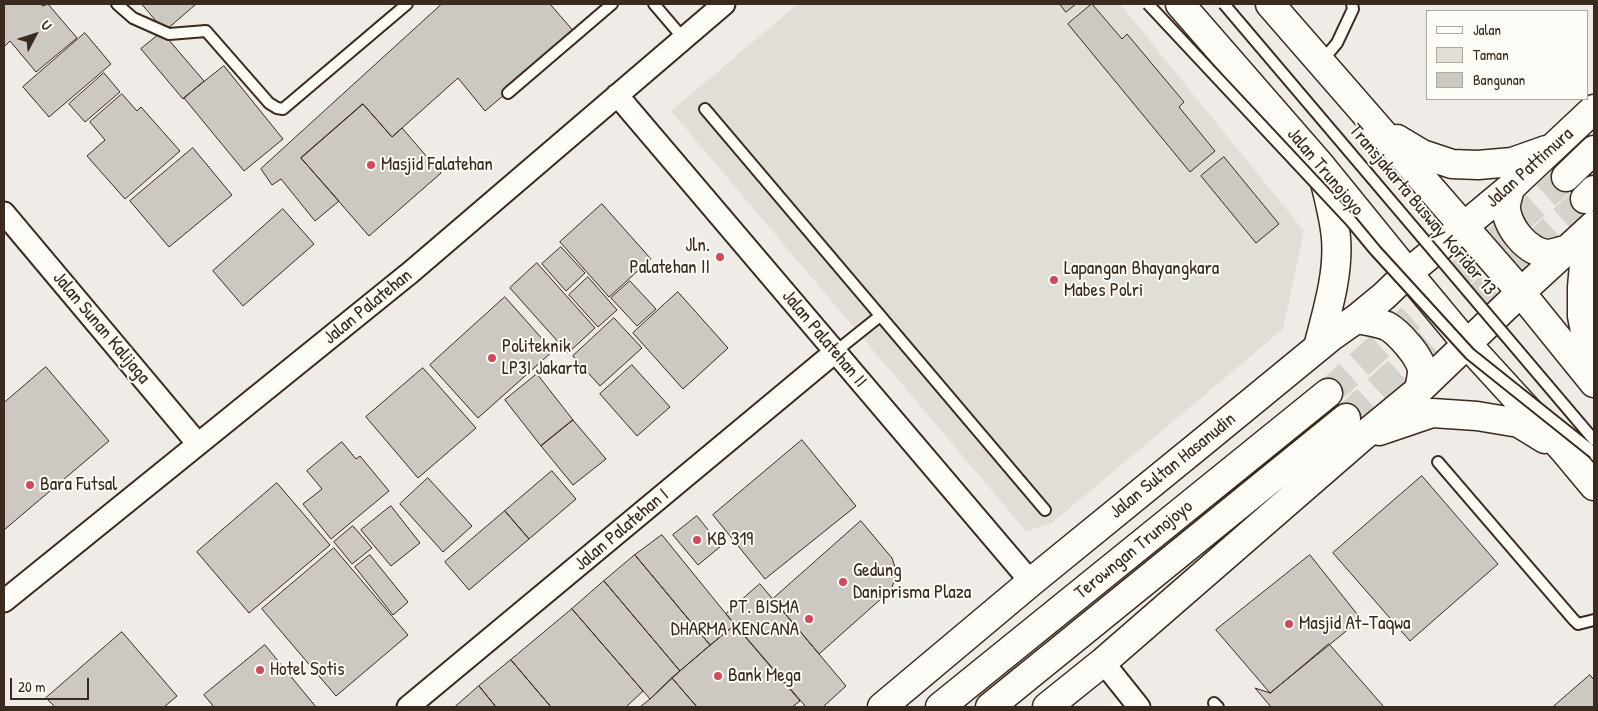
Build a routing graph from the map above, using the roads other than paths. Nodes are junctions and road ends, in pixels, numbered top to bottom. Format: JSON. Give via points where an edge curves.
{"nodes":[{"id":1,"x":117,"y":4,"type":"edge"},
{"id":2,"x":407,"y":4,"type":"edge"},
{"id":3,"x":612,"y":4,"type":"edge"},
{"id":4,"x":654,"y":4,"type":"edge"},
{"id":5,"x":724,"y":4,"type":"edge"},
{"id":6,"x":1148,"y":4,"type":"edge"},
{"id":7,"x":1180,"y":4,"type":"edge"},
{"id":8,"x":1224,"y":4,"type":"edge"},
{"id":9,"x":1270,"y":4,"type":"edge"},
{"id":10,"x":1352,"y":4,"type":"edge"},
{"id":11,"x":683,"y":38,"type":"junction"},
{"id":12,"x":1327,"y":55,"type":"junction"},
{"id":13,"x":508,"y":93,"type":"dead end"},
{"id":14,"x":617,"y":95,"type":"junction"},
{"id":15,"x":1366,"y":98,"type":"dead end"},
{"id":16,"x":705,"y":109,"type":"dead end"},
{"id":17,"x":1594,"y":109,"type":"edge"},
{"id":18,"x":1380,"y":129,"type":"junction"},
{"id":19,"x":1555,"y":147,"type":"junction"},
{"id":20,"x":1594,"y":150,"type":"edge"},
{"id":21,"x":1322,"y":166,"type":"junction"},
{"id":22,"x":1566,"y":177,"type":"tunnel mouth"},
{"id":23,"x":1510,"y":188,"type":"junction"},
{"id":24,"x":4,"y":213,"type":"edge"},
{"id":25,"x":1464,"y":226,"type":"junction"},
{"id":26,"x":1591,"y":228,"type":"edge"},
{"id":27,"x":1565,"y":250,"type":"junction"},
{"id":28,"x":1408,"y":273,"type":"junction"},
{"id":29,"x":1521,"y":292,"type":"junction"},
{"id":30,"x":880,"y":316,"type":"junction"},
{"id":31,"x":1356,"y":319,"type":"junction"},
{"id":32,"x":1467,"y":344,"type":"junction"},
{"id":33,"x":1318,"y":347,"type":"junction"},
{"id":34,"x":836,"y":352,"type":"junction"},
{"id":35,"x":1594,"y":383,"type":"edge"},
{"id":36,"x":1419,"y":390,"type":"junction"},
{"id":37,"x":1328,"y":393,"type":"tunnel mouth"},
{"id":38,"x":1354,"y":428,"type":"junction"},
{"id":39,"x":1594,"y":440,"type":"edge"},
{"id":40,"x":198,"y":444,"type":"junction"},
{"id":41,"x":1564,"y":450,"type":"junction"},
{"id":42,"x":1594,"y":453,"type":"edge"},
{"id":43,"x":1438,"y":462,"type":"dead end"},
{"id":44,"x":1594,"y":486,"type":"edge"},
{"id":45,"x":1045,"y":510,"type":"dead end"},
{"id":46,"x":1031,"y":582,"type":"junction"},
{"id":47,"x":4,"y":601,"type":"edge"},
{"id":48,"x":1594,"y":620,"type":"edge"},
{"id":49,"x":1103,"y":662,"type":"junction"},
{"id":50,"x":408,"y":707,"type":"edge"},
{"id":51,"x":882,"y":707,"type":"edge"},
{"id":52,"x":940,"y":707,"type":"edge"},
{"id":53,"x":990,"y":707,"type":"edge"},
{"id":54,"x":1047,"y":707,"type":"edge"},
{"id":55,"x":1139,"y":707,"type":"edge"}],
"edges":[{"from":1,"to":2,"type":"lane","via":[[134,18],[169,34],[206,31],[269,103],[283,109]]},
{"from":3,"to":13,"type":"lane"},
{"from":4,"to":11,"type":"lane"},
{"from":5,"to":11,"type":"street","name":"Jalan Palatehan"},
{"from":6,"to":42,"type":"lane","bridge":true,"via":[[1470,354]]},
{"from":7,"to":21,"type":"main road","name":"Jalan Trunojoyo"},
{"from":8,"to":39,"type":"lane","name":"Transjakarta Busway Koridor 13","bridge":true},
{"from":9,"to":12,"type":"main road"},
{"from":10,"to":12,"type":"lane","via":[[1353,9],[1337,43]]},
{"from":11,"to":14,"type":"street","name":"Jalan Palatehan"},
{"from":12,"to":18,"type":"main road"},
{"from":14,"to":34,"type":"street","name":"Jalan Palatehan II"},
{"from":14,"to":40,"type":"street","name":"Jalan Palatehan","via":[[410,272]]},
{"from":15,"to":18,"type":"lane"},
{"from":16,"to":30,"type":"lane"},
{"from":17,"to":19,"type":"main road","name":"Jalan Pattimura"},
{"from":18,"to":19,"type":"main road","via":[[1422,154],[1452,164],[1478,166],[1512,162]]},
{"from":18,"to":25,"type":"main road"},
{"from":19,"to":23,"type":"main road","name":"Jalan Pattimura"},
{"from":20,"to":22,"type":"main road"},
{"from":21,"to":28,"type":"main road","name":"Jalan Trunojoyo"},
{"from":21,"to":33,"type":"main road","via":[[1336,248],[1330,300]]},
{"from":23,"to":25,"type":"main road","name":"Jalan Pattimura"},
{"from":23,"to":27,"type":"main road","via":[[1506,205],[1509,220],[1520,238],[1536,251],[1548,254]]},
{"from":24,"to":40,"type":"street","name":"Jalan Sunan Kalijaga"},
{"from":25,"to":28,"type":"main road","name":"Jalan Sultan Hasanudin"},
{"from":25,"to":29,"type":"main road"},
{"from":26,"to":27,"type":"main road"},
{"from":26,"to":35,"type":"main road","via":[[1582,287],[1582,316]]},
{"from":27,"to":29,"type":"main road"},
{"from":28,"to":31,"type":"main road","name":"Jalan Sultan Hasanudin"},
{"from":28,"to":32,"type":"main road","name":"Jalan Trunojoyo"},
{"from":29,"to":32,"type":"main road"},
{"from":29,"to":35,"type":"main road"},
{"from":30,"to":34,"type":"lane"},
{"from":30,"to":45,"type":"lane"},
{"from":31,"to":33,"type":"main road","name":"Jalan Sultan Hasanudin"},
{"from":31,"to":36,"type":"main road","via":[[1388,327],[1406,344],[1422,370]]},
{"from":32,"to":36,"type":"main road"},
{"from":32,"to":41,"type":"main road","name":"Jalan Trunojoyo"},
{"from":33,"to":46,"type":"main road","name":"Jalan Sultan Hasanudin"},
{"from":34,"to":46,"type":"street","name":"Jalan Palatehan II"},
{"from":34,"to":50,"type":"street","name":"Jalan Palatehan I"},
{"from":36,"to":38,"type":"main road"},
{"from":37,"to":52,"type":"main road","name":"Terowngan Trunojoyo"},
{"from":38,"to":41,"type":"main road","via":[[1432,412],[1477,416],[1519,423]]},
{"from":38,"to":49,"type":"main road"},
{"from":38,"to":53,"type":"main road","name":"Terowngan Trunojoyo"},
{"from":40,"to":47,"type":"street","name":"Jalan Palatehan"},
{"from":41,"to":44,"type":"main road","name":"Jalan Trunojoyo"},
{"from":43,"to":48,"type":"lane","via":[[1573,619],[1578,624]]},
{"from":46,"to":51,"type":"main road","name":"Jalan Sultan Hasanudin"},
{"from":49,"to":54,"type":"main road"},
{"from":49,"to":55,"type":"street"}]}
